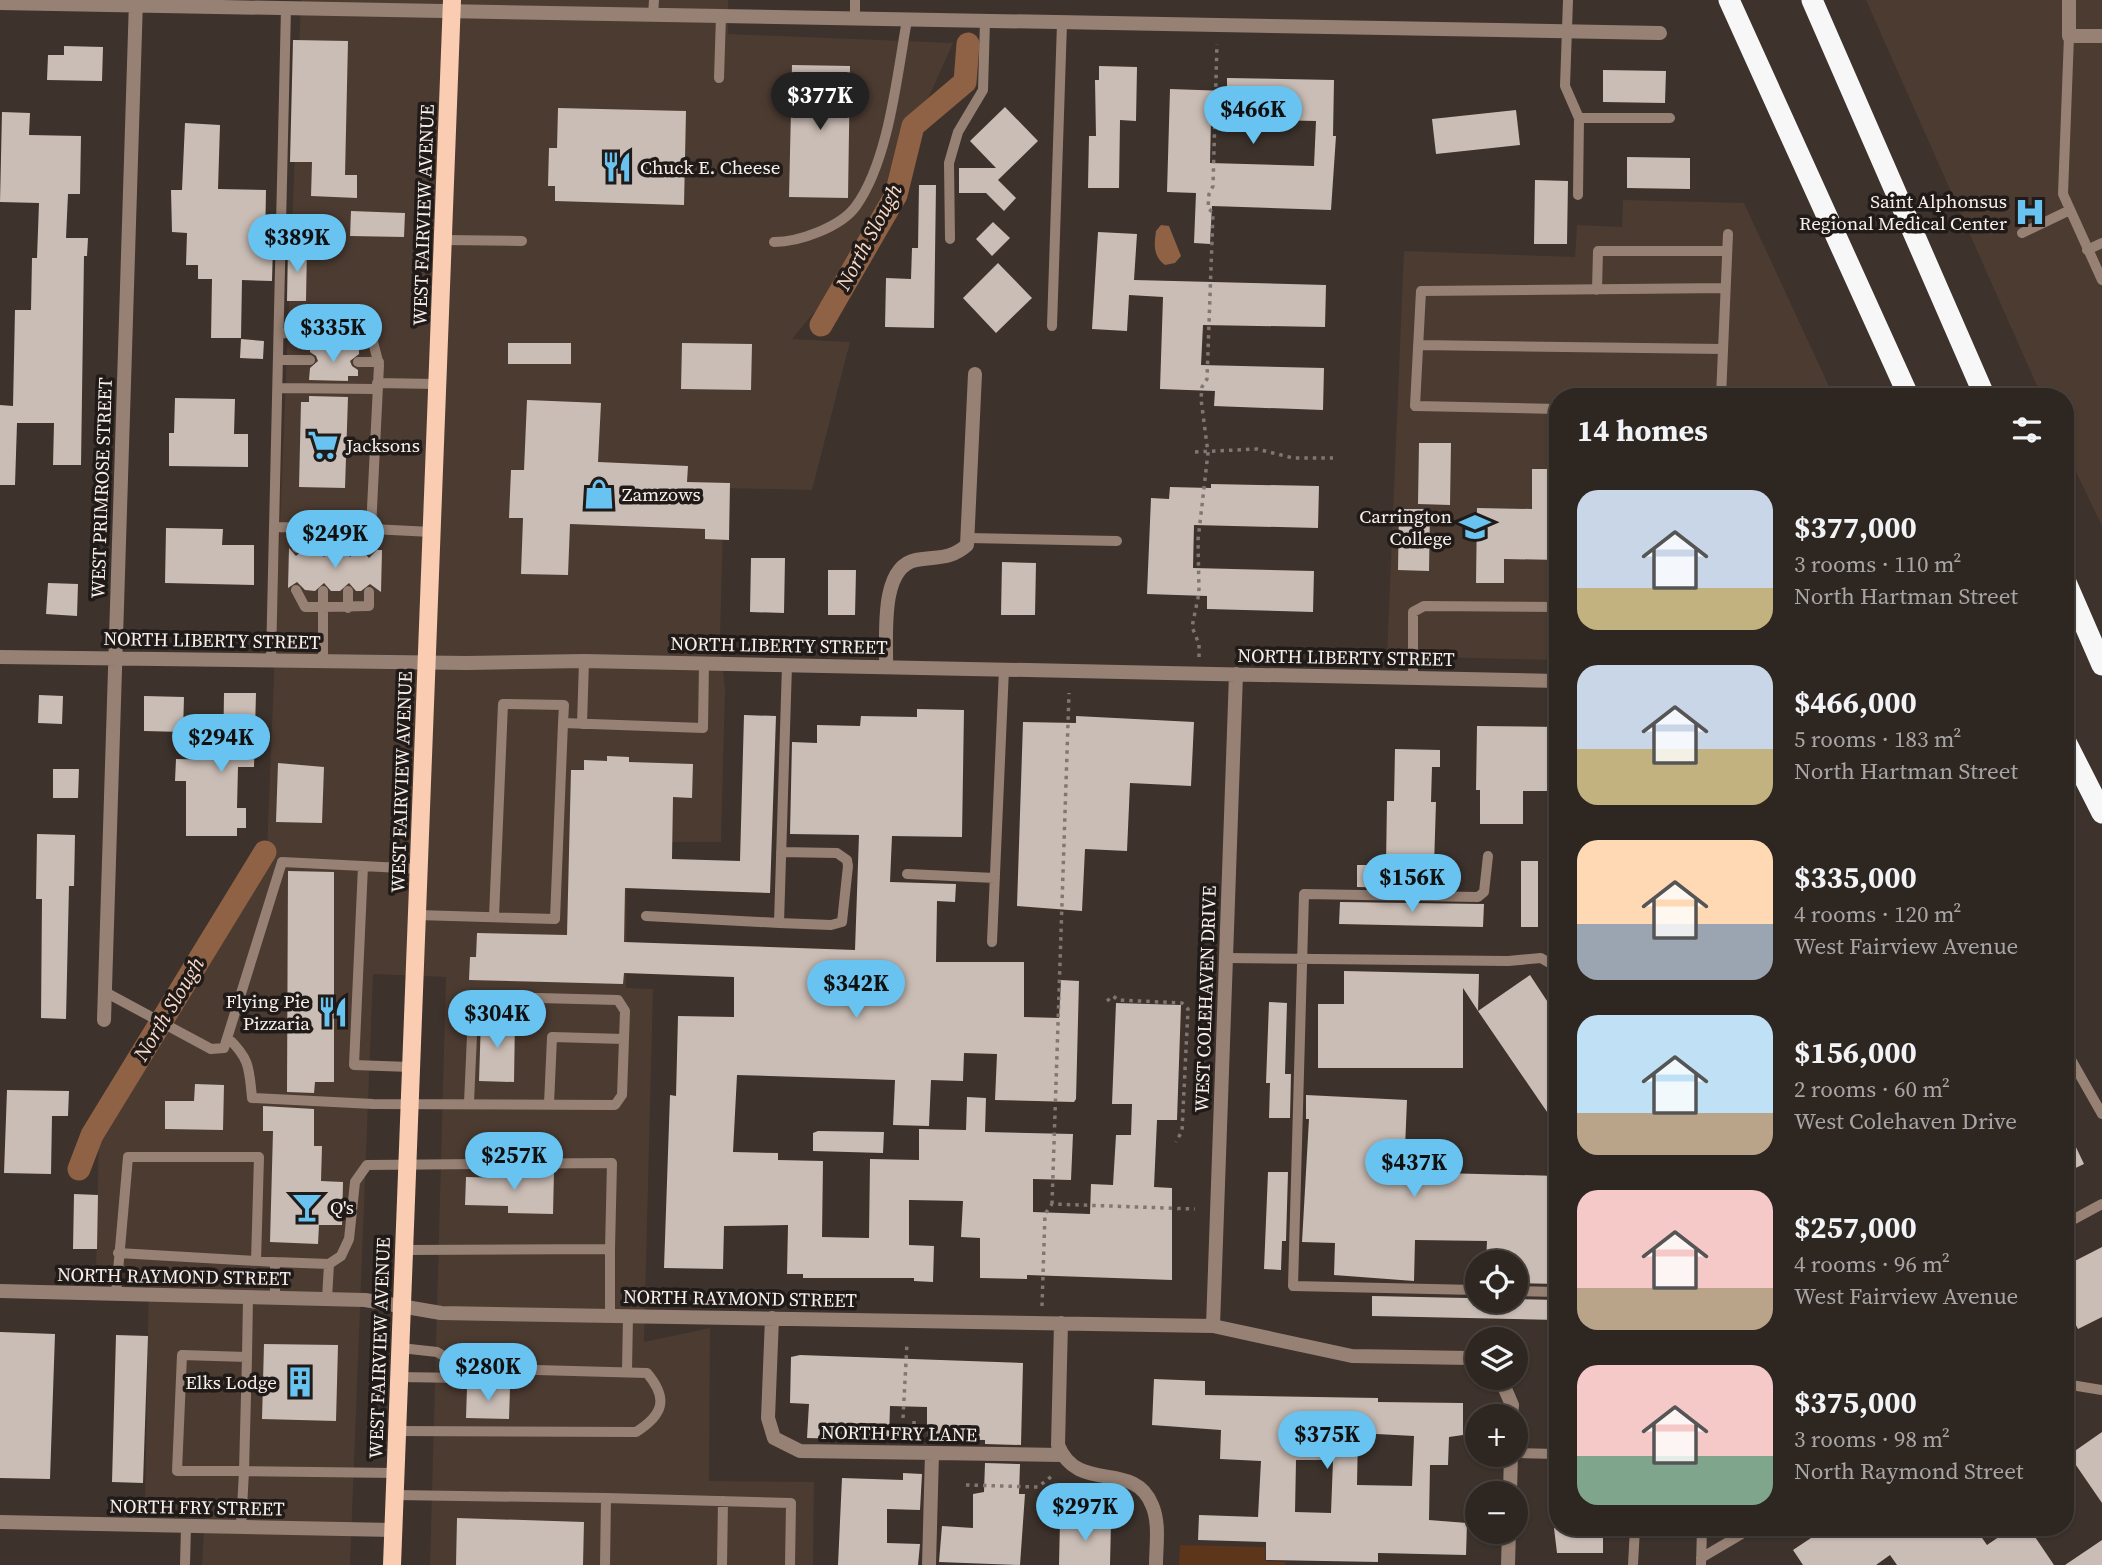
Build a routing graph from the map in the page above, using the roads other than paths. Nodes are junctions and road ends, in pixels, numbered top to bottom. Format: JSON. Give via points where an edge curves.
{"nodes":[{"id":1,"x":654,"y":0,"type":"edge"},
{"id":2,"x":855,"y":0,"type":"edge"},
{"id":3,"x":1568,"y":0,"type":"edge"},
{"id":4,"x":1729,"y":0,"type":"edge"},
{"id":5,"x":1812,"y":0,"type":"edge"},
{"id":6,"x":2069,"y":0,"type":"edge"},
{"id":7,"x":0,"y":3,"type":"edge"},
{"id":8,"x":136,"y":3,"type":"edge"},
{"id":9,"x":452,"y":6,"type":"edge"},
{"id":10,"x":286,"y":9,"type":"junction"},
{"id":11,"x":653,"y":15,"type":"junction"},
{"id":12,"x":721,"y":16,"type":"junction"},
{"id":13,"x":855,"y":19,"type":"junction"},
{"id":14,"x":906,"y":20,"type":"junction"},
{"id":15,"x":985,"y":21,"type":"junction"},
{"id":16,"x":1062,"y":23,"type":"junction"},
{"id":17,"x":1566,"y":32,"type":"junction"},
{"id":18,"x":1660,"y":33,"type":"dead end"},
{"id":19,"x":2069,"y":36,"type":"junction"},
{"id":20,"x":2102,"y":36,"type":"edge"},
{"id":21,"x":719,"y":78,"type":"dead end"},
{"id":22,"x":1579,"y":118,"type":"junction"},
{"id":23,"x":1670,"y":118,"type":"dead end"},
{"id":24,"x":1578,"y":195,"type":"dead end"},
{"id":25,"x":2068,"y":211,"type":"junction"},
{"id":26,"x":2022,"y":233,"type":"dead end"},
{"id":27,"x":1728,"y":234,"type":"dead end"},
{"id":28,"x":950,"y":239,"type":"dead end"},
{"id":29,"x":443,"y":240,"type":"junction"},
{"id":30,"x":522,"y":241,"type":"dead end"},
{"id":31,"x":775,"y":242,"type":"dead end"},
{"id":32,"x":2102,"y":243,"type":"edge"},
{"id":33,"x":2087,"y":250,"type":"junction"},
{"id":34,"x":1727,"y":251,"type":"junction"},
{"id":35,"x":2102,"y":281,"type":"edge"},
{"id":36,"x":1725,"y":288,"type":"junction"},
{"id":37,"x":1597,"y":290,"type":"junction"},
{"id":38,"x":1052,"y":326,"type":"dead end"},
{"id":39,"x":279,"y":333,"type":"junction"},
{"id":40,"x":1418,"y":345,"type":"junction"},
{"id":41,"x":1723,"y":349,"type":"junction"},
{"id":42,"x":278,"y":360,"type":"junction"},
{"id":43,"x":310,"y":360,"type":"dead end"},
{"id":44,"x":359,"y":362,"type":"dead end"},
{"id":45,"x":379,"y":362,"type":"junction"},
{"id":46,"x":975,"y":374,"type":"dead end"},
{"id":47,"x":438,"y":384,"type":"junction"},
{"id":48,"x":377,"y":386,"type":"junction"},
{"id":49,"x":278,"y":388,"type":"junction"},
{"id":50,"x":1721,"y":388,"type":"edge"},
{"id":51,"x":1905,"y":388,"type":"edge"},
{"id":52,"x":1981,"y":388,"type":"edge"},
{"id":53,"x":1549,"y":409,"type":"edge"},
{"id":54,"x":274,"y":527,"type":"junction"},
{"id":55,"x":298,"y":528,"type":"junction"},
{"id":56,"x":326,"y":528,"type":"junction"},
{"id":57,"x":351,"y":529,"type":"junction"},
{"id":58,"x":371,"y":529,"type":"junction"},
{"id":59,"x":432,"y":532,"type":"junction"},
{"id":60,"x":968,"y":538,"type":"junction"},
{"id":61,"x":1117,"y":541,"type":"dead end"},
{"id":62,"x":297,"y":548,"type":"dead end"},
{"id":63,"x":324,"y":549,"type":"dead end"},
{"id":64,"x":350,"y":549,"type":"dead end"},
{"id":65,"x":369,"y":550,"type":"dead end"},
{"id":66,"x":296,"y":590,"type":"dead end"},
{"id":67,"x":323,"y":591,"type":"dead end"},
{"id":68,"x":348,"y":591,"type":"dead end"},
{"id":69,"x":369,"y":592,"type":"dead end"},
{"id":70,"x":2074,"y":601,"type":"edge"},
{"id":71,"x":323,"y":607,"type":"junction"},
{"id":72,"x":1549,"y":607,"type":"edge"},
{"id":73,"x":348,"y":608,"type":"junction"},
{"id":74,"x":0,"y":657,"type":"edge"},
{"id":75,"x":115,"y":657,"type":"junction"},
{"id":76,"x":271,"y":659,"type":"junction"},
{"id":77,"x":323,"y":661,"type":"junction"},
{"id":78,"x":584,"y":661,"type":"junction"},
{"id":79,"x":427,"y":662,"type":"junction"},
{"id":80,"x":704,"y":663,"type":"junction"},
{"id":81,"x":787,"y":665,"type":"junction"},
{"id":82,"x":2102,"y":665,"type":"edge"},
{"id":83,"x":886,"y":667,"type":"junction"},
{"id":84,"x":1004,"y":669,"type":"junction"},
{"id":85,"x":1236,"y":674,"type":"junction"},
{"id":86,"x":1413,"y":678,"type":"junction"},
{"id":87,"x":1549,"y":681,"type":"edge"},
{"id":88,"x":563,"y":723,"type":"junction"},
{"id":89,"x":582,"y":724,"type":"junction"},
{"id":90,"x":2074,"y":758,"type":"edge"},
{"id":91,"x":2102,"y":813,"type":"edge"},
{"id":92,"x":781,"y":852,"type":"junction"},
{"id":93,"x":1488,"y":856,"type":"dead end"},
{"id":94,"x":363,"y":866,"type":"junction"},
{"id":95,"x":419,"y":869,"type":"junction"},
{"id":96,"x":907,"y":874,"type":"dead end"},
{"id":97,"x":995,"y":878,"type":"junction"},
{"id":98,"x":417,"y":915,"type":"junction"},
{"id":99,"x":646,"y":916,"type":"dead end"},
{"id":100,"x":494,"y":917,"type":"junction"},
{"id":101,"x":779,"y":923,"type":"junction"},
{"id":102,"x":992,"y":942,"type":"dead end"},
{"id":103,"x":1226,"y":958,"type":"junction"},
{"id":104,"x":1303,"y":958,"type":"junction"},
{"id":105,"x":1549,"y":963,"type":"edge"},
{"id":106,"x":105,"y":992,"type":"junction"},
{"id":107,"x":104,"y":1020,"type":"dead end"},
{"id":108,"x":228,"y":1038,"type":"junction"},
{"id":109,"x":624,"y":1039,"type":"junction"},
{"id":110,"x":2074,"y":1065,"type":"edge"},
{"id":111,"x":410,"y":1067,"type":"junction"},
{"id":112,"x":410,"y":1103,"type":"junction"},
{"id":113,"x":469,"y":1103,"type":"junction"},
{"id":114,"x":549,"y":1104,"type":"junction"},
{"id":115,"x":2102,"y":1114,"type":"edge"},
{"id":116,"x":407,"y":1166,"type":"junction"},
{"id":117,"x":2102,"y":1204,"type":"edge"},
{"id":118,"x":2074,"y":1219,"type":"edge"},
{"id":119,"x":610,"y":1249,"type":"junction"},
{"id":120,"x":404,"y":1250,"type":"junction"},
{"id":121,"x":118,"y":1253,"type":"junction"},
{"id":122,"x":256,"y":1261,"type":"junction"},
{"id":123,"x":275,"y":1262,"type":"junction"},
{"id":124,"x":329,"y":1264,"type":"junction"},
{"id":125,"x":1465,"y":1290,"type":"edge"},
{"id":126,"x":0,"y":1291,"type":"edge"},
{"id":127,"x":1528,"y":1291,"type":"edge"},
{"id":128,"x":1549,"y":1292,"type":"edge"},
{"id":129,"x":116,"y":1294,"type":"junction"},
{"id":130,"x":248,"y":1297,"type":"junction"},
{"id":131,"x":275,"y":1297,"type":"junction"},
{"id":132,"x":327,"y":1298,"type":"junction"},
{"id":133,"x":402,"y":1306,"type":"junction"},
{"id":134,"x":610,"y":1315,"type":"junction"},
{"id":135,"x":628,"y":1315,"type":"junction"},
{"id":136,"x":772,"y":1318,"type":"junction"},
{"id":137,"x":1061,"y":1323,"type":"junction"},
{"id":138,"x":1213,"y":1326,"type":"junction"},
{"id":139,"x":401,"y":1348,"type":"junction"},
{"id":140,"x":247,"y":1357,"type":"junction"},
{"id":141,"x":1465,"y":1358,"type":"edge"},
{"id":142,"x":627,"y":1370,"type":"junction"},
{"id":143,"x":475,"y":1375,"type":"junction"},
{"id":144,"x":399,"y":1377,"type":"junction"},
{"id":145,"x":2074,"y":1385,"type":"edge"},
{"id":146,"x":2102,"y":1390,"type":"edge"},
{"id":147,"x":397,"y":1431,"type":"junction"},
{"id":148,"x":932,"y":1453,"type":"junction"},
{"id":149,"x":1528,"y":1453,"type":"edge"},
{"id":150,"x":1549,"y":1454,"type":"edge"},
{"id":151,"x":1062,"y":1455,"type":"junction"},
{"id":152,"x":244,"y":1471,"type":"junction"},
{"id":153,"x":396,"y":1473,"type":"junction"},
{"id":154,"x":395,"y":1494,"type":"junction"},
{"id":155,"x":606,"y":1498,"type":"junction"},
{"id":156,"x":723,"y":1501,"type":"junction"},
{"id":157,"x":0,"y":1522,"type":"edge"},
{"id":158,"x":186,"y":1526,"type":"junction"},
{"id":159,"x":241,"y":1527,"type":"junction"},
{"id":160,"x":393,"y":1530,"type":"junction"},
{"id":161,"x":1634,"y":1536,"type":"edge"},
{"id":162,"x":1702,"y":1536,"type":"edge"},
{"id":163,"x":1740,"y":1536,"type":"edge"},
{"id":164,"x":1509,"y":1544,"type":"edge"},
{"id":165,"x":1701,"y":1561,"type":"edge"},
{"id":166,"x":185,"y":1565,"type":"edge"},
{"id":167,"x":392,"y":1565,"type":"edge"},
{"id":168,"x":606,"y":1565,"type":"edge"},
{"id":169,"x":722,"y":1565,"type":"edge"},
{"id":170,"x":790,"y":1565,"type":"edge"},
{"id":171,"x":929,"y":1565,"type":"edge"},
{"id":172,"x":1156,"y":1565,"type":"edge"},
{"id":173,"x":1508,"y":1565,"type":"edge"},
{"id":174,"x":1633,"y":1565,"type":"edge"}],
"edges":[{"from":1,"to":11,"type":"lane"},
{"from":2,"to":13,"type":"lane"},
{"from":3,"to":17,"type":"lane"},
{"from":4,"to":51,"type":"highway"},
{"from":5,"to":52,"type":"highway"},
{"from":6,"to":19,"type":"street"},
{"from":7,"to":8,"type":"street"},
{"from":8,"to":10,"type":"street"},
{"from":8,"to":75,"type":"street","name":"WEST PRIMROSE STREET"},
{"from":9,"to":10,"type":"street"},
{"from":9,"to":11,"type":"street"},
{"from":9,"to":29,"type":"main road","name":"WEST FAIRVIEW AVENUE"},
{"from":10,"to":39,"type":"lane"},
{"from":11,"to":12,"type":"street"},
{"from":12,"to":13,"type":"street"},
{"from":12,"to":21,"type":"lane"},
{"from":13,"to":14,"type":"street"},
{"from":14,"to":15,"type":"street"},
{"from":14,"to":31,"type":"lane","via":[[890,118],[868,184],[854,208],[815,234]]},
{"from":15,"to":16,"type":"street"},
{"from":15,"to":28,"type":"lane","via":[[983,90],[958,132],[948,163]]},
{"from":16,"to":17,"type":"street"},
{"from":16,"to":38,"type":"lane"},
{"from":17,"to":18,"type":"street"},
{"from":17,"to":22,"type":"lane","via":[[1565,86]]},
{"from":19,"to":20,"type":"street"},
{"from":19,"to":25,"type":"lane","via":[[2063,194]]},
{"from":22,"to":23,"type":"lane"},
{"from":22,"to":24,"type":"lane"},
{"from":25,"to":26,"type":"lane"},
{"from":25,"to":33,"type":"lane"},
{"from":27,"to":34,"type":"lane"},
{"from":29,"to":30,"type":"lane"},
{"from":29,"to":47,"type":"main road","name":"WEST FAIRVIEW AVENUE"},
{"from":32,"to":33,"type":"lane"},
{"from":33,"to":35,"type":"lane"},
{"from":34,"to":36,"type":"lane"},
{"from":34,"to":37,"type":"lane","via":[[1598,251]]},
{"from":36,"to":37,"type":"lane"},
{"from":36,"to":41,"type":"lane"},
{"from":37,"to":40,"type":"lane","via":[[1421,291]]},
{"from":39,"to":42,"type":"lane"},
{"from":39,"to":45,"type":"lane","via":[[365,336],[373,342]]},
{"from":40,"to":41,"type":"lane"},
{"from":40,"to":53,"type":"lane","via":[[1415,406]]},
{"from":41,"to":50,"type":"lane"},
{"from":42,"to":43,"type":"lane"},
{"from":42,"to":49,"type":"lane"},
{"from":44,"to":45,"type":"lane"},
{"from":45,"to":48,"type":"lane"},
{"from":46,"to":60,"type":"street"},
{"from":47,"to":48,"type":"lane"},
{"from":47,"to":59,"type":"main road","name":"WEST FAIRVIEW AVENUE"},
{"from":48,"to":49,"type":"lane"},
{"from":48,"to":58,"type":"lane"},
{"from":49,"to":54,"type":"lane"},
{"from":54,"to":55,"type":"lane"},
{"from":54,"to":76,"type":"lane"},
{"from":55,"to":56,"type":"lane"},
{"from":55,"to":62,"type":"lane"},
{"from":56,"to":57,"type":"lane"},
{"from":56,"to":63,"type":"lane"},
{"from":57,"to":58,"type":"lane"},
{"from":57,"to":64,"type":"lane"},
{"from":58,"to":59,"type":"lane"},
{"from":58,"to":65,"type":"lane"},
{"from":59,"to":79,"type":"main road","name":"WEST FAIRVIEW AVENUE"},
{"from":60,"to":61,"type":"lane"},
{"from":60,"to":83,"type":"street","via":[[956,555],[914,560],[895,573],[889,590]]},
{"from":66,"to":71,"type":"lane","via":[[305,607]]},
{"from":67,"to":71,"type":"lane"},
{"from":68,"to":73,"type":"lane"},
{"from":69,"to":73,"type":"lane","via":[[369,606]]},
{"from":70,"to":82,"type":"highway"},
{"from":71,"to":73,"type":"lane"},
{"from":71,"to":77,"type":"lane"},
{"from":72,"to":86,"type":"lane","via":[[1424,606],[1413,612]]},
{"from":74,"to":75,"type":"street","name":"NORTH LIBERTY STREET"},
{"from":75,"to":76,"type":"street","name":"NORTH LIBERTY STREET"},
{"from":75,"to":106,"type":"street","name":"WEST PRIMROSE STREET"},
{"from":76,"to":77,"type":"street","name":"NORTH LIBERTY STREET"},
{"from":77,"to":79,"type":"street","name":"NORTH LIBERTY STREET"},
{"from":78,"to":79,"type":"street","name":"NORTH LIBERTY STREET"},
{"from":78,"to":80,"type":"street","name":"NORTH LIBERTY STREET"},
{"from":78,"to":89,"type":"lane"},
{"from":79,"to":95,"type":"main road","name":"WEST FAIRVIEW AVENUE"},
{"from":80,"to":81,"type":"street","name":"NORTH LIBERTY STREET"},
{"from":80,"to":89,"type":"lane","via":[[703,728]]},
{"from":81,"to":83,"type":"street","name":"NORTH LIBERTY STREET"},
{"from":81,"to":92,"type":"lane"},
{"from":83,"to":84,"type":"street","name":"NORTH LIBERTY STREET"},
{"from":84,"to":85,"type":"street","name":"NORTH LIBERTY STREET"},
{"from":84,"to":97,"type":"lane"},
{"from":85,"to":86,"type":"street","name":"NORTH LIBERTY STREET"},
{"from":85,"to":103,"type":"street","name":"WEST COLEHAVEN DRIVE"},
{"from":86,"to":87,"type":"street","name":"NORTH LIBERTY STREET"},
{"from":88,"to":89,"type":"lane"},
{"from":88,"to":100,"type":"lane","via":[[555,919]]},
{"from":88,"to":100,"type":"lane","via":[[564,705],[503,704]]},
{"from":90,"to":91,"type":"highway"},
{"from":92,"to":101,"type":"lane"},
{"from":92,"to":101,"type":"lane","via":[[837,853],[848,866],[842,922]]},
{"from":93,"to":104,"type":"lane","via":[[1484,892],[1478,897],[1304,894]]},
{"from":94,"to":95,"type":"lane"},
{"from":94,"to":108,"type":"lane","via":[[282,862]]},
{"from":94,"to":111,"type":"lane","via":[[355,1065]]},
{"from":95,"to":98,"type":"main road","name":"WEST FAIRVIEW AVENUE"},
{"from":96,"to":97,"type":"lane"},
{"from":97,"to":102,"type":"lane"},
{"from":98,"to":100,"type":"lane"},
{"from":98,"to":111,"type":"main road","name":"WEST FAIRVIEW AVENUE"},
{"from":99,"to":101,"type":"lane"},
{"from":103,"to":104,"type":"lane"},
{"from":103,"to":138,"type":"street","name":"WEST COLEHAVEN DRIVE"},
{"from":104,"to":105,"type":"lane","via":[[1541,958]]},
{"from":104,"to":125,"type":"lane","via":[[1293,1286]]},
{"from":106,"to":107,"type":"street","name":"WEST PRIMROSE STREET"},
{"from":106,"to":108,"type":"lane","via":[[211,1049],[224,1048]]},
{"from":108,"to":112,"type":"lane","via":[[249,1063],[252,1098]]},
{"from":109,"to":113,"type":"lane","via":[[625,1011],[618,1000],[493,997],[473,1013]]},
{"from":109,"to":114,"type":"lane","via":[[622,1095],[615,1105]]},
{"from":109,"to":114,"type":"lane","via":[[552,1037]]},
{"from":110,"to":115,"type":"lane"},
{"from":111,"to":112,"type":"main road","name":"WEST FAIRVIEW AVENUE"},
{"from":112,"to":113,"type":"lane"},
{"from":112,"to":116,"type":"main road","name":"WEST FAIRVIEW AVENUE"},
{"from":113,"to":114,"type":"lane"},
{"from":116,"to":119,"type":"lane","via":[[612,1163]]},
{"from":116,"to":120,"type":"main road","name":"WEST FAIRVIEW AVENUE"},
{"from":116,"to":124,"type":"lane","via":[[367,1166],[355,1182],[349,1239],[341,1256]]},
{"from":117,"to":118,"type":"lane"},
{"from":119,"to":120,"type":"lane"},
{"from":119,"to":134,"type":"lane"},
{"from":120,"to":133,"type":"main road","name":"WEST FAIRVIEW AVENUE"},
{"from":121,"to":122,"type":"lane"},
{"from":121,"to":122,"type":"lane","via":[[128,1157],[259,1157]]},
{"from":121,"to":129,"type":"lane"},
{"from":122,"to":123,"type":"lane"},
{"from":123,"to":124,"type":"lane"},
{"from":123,"to":131,"type":"lane"},
{"from":124,"to":132,"type":"lane"},
{"from":126,"to":129,"type":"street","name":"NORTH RAYMOND STREET"},
{"from":127,"to":128,"type":"lane"},
{"from":129,"to":130,"type":"street","name":"NORTH RAYMOND STREET"},
{"from":130,"to":131,"type":"street","name":"NORTH RAYMOND STREET"},
{"from":130,"to":140,"type":"lane"},
{"from":131,"to":132,"type":"street","name":"NORTH RAYMOND STREET"},
{"from":132,"to":133,"type":"street","name":"NORTH RAYMOND STREET"},
{"from":133,"to":134,"type":"street","name":"NORTH RAYMOND STREET","via":[[441,1312]]},
{"from":133,"to":139,"type":"main road","name":"WEST FAIRVIEW AVENUE"},
{"from":134,"to":135,"type":"street","name":"NORTH RAYMOND STREET"},
{"from":135,"to":136,"type":"street","name":"NORTH RAYMOND STREET"},
{"from":135,"to":142,"type":"lane"},
{"from":136,"to":137,"type":"street","name":"NORTH RAYMOND STREET"},
{"from":136,"to":148,"type":"street","name":"NORTH FRY LANE","via":[[768,1418],[774,1438],[800,1451]]},
{"from":137,"to":138,"type":"street","name":"NORTH RAYMOND STREET"},
{"from":137,"to":151,"type":"street","via":[[1057,1437]]},
{"from":138,"to":141,"type":"street","name":"NORTH RAYMOND STREET","via":[[1352,1356]]},
{"from":139,"to":143,"type":"lane","via":[[437,1352]]},
{"from":139,"to":144,"type":"main road","name":"WEST FAIRVIEW AVENUE"},
{"from":140,"to":152,"type":"lane"},
{"from":140,"to":152,"type":"lane","via":[[182,1355],[177,1471]]},
{"from":142,"to":143,"type":"lane","via":[[501,1369]]},
{"from":142,"to":147,"type":"lane","via":[[647,1373],[657,1385],[660,1403],[655,1420],[636,1432]]},
{"from":143,"to":144,"type":"lane"},
{"from":144,"to":147,"type":"main road","name":"WEST FAIRVIEW AVENUE"},
{"from":145,"to":146,"type":"lane"},
{"from":147,"to":153,"type":"main road","name":"WEST FAIRVIEW AVENUE"},
{"from":148,"to":151,"type":"street","name":"NORTH FRY LANE"},
{"from":148,"to":171,"type":"street"},
{"from":149,"to":150,"type":"lane"},
{"from":151,"to":172,"type":"street","via":[[1082,1473],[1112,1476],[1144,1492],[1157,1524]]},
{"from":152,"to":153,"type":"lane"},
{"from":152,"to":159,"type":"lane"},
{"from":153,"to":154,"type":"main road","name":"WEST FAIRVIEW AVENUE"},
{"from":154,"to":155,"type":"lane"},
{"from":154,"to":160,"type":"main road","name":"WEST FAIRVIEW AVENUE"},
{"from":155,"to":156,"type":"lane"},
{"from":155,"to":168,"type":"lane"},
{"from":156,"to":169,"type":"lane"},
{"from":156,"to":170,"type":"lane","via":[[791,1503]]},
{"from":157,"to":158,"type":"street","name":"NORTH FRY STREET"},
{"from":158,"to":159,"type":"street","name":"NORTH FRY STREET"},
{"from":158,"to":166,"type":"lane"},
{"from":159,"to":160,"type":"street","name":"NORTH FRY STREET"},
{"from":160,"to":167,"type":"main road","name":"WEST FAIRVIEW AVENUE"},
{"from":161,"to":174,"type":"lane"},
{"from":162,"to":165,"type":"lane"},
{"from":163,"to":165,"type":"lane"},
{"from":164,"to":173,"type":"street"}]}
